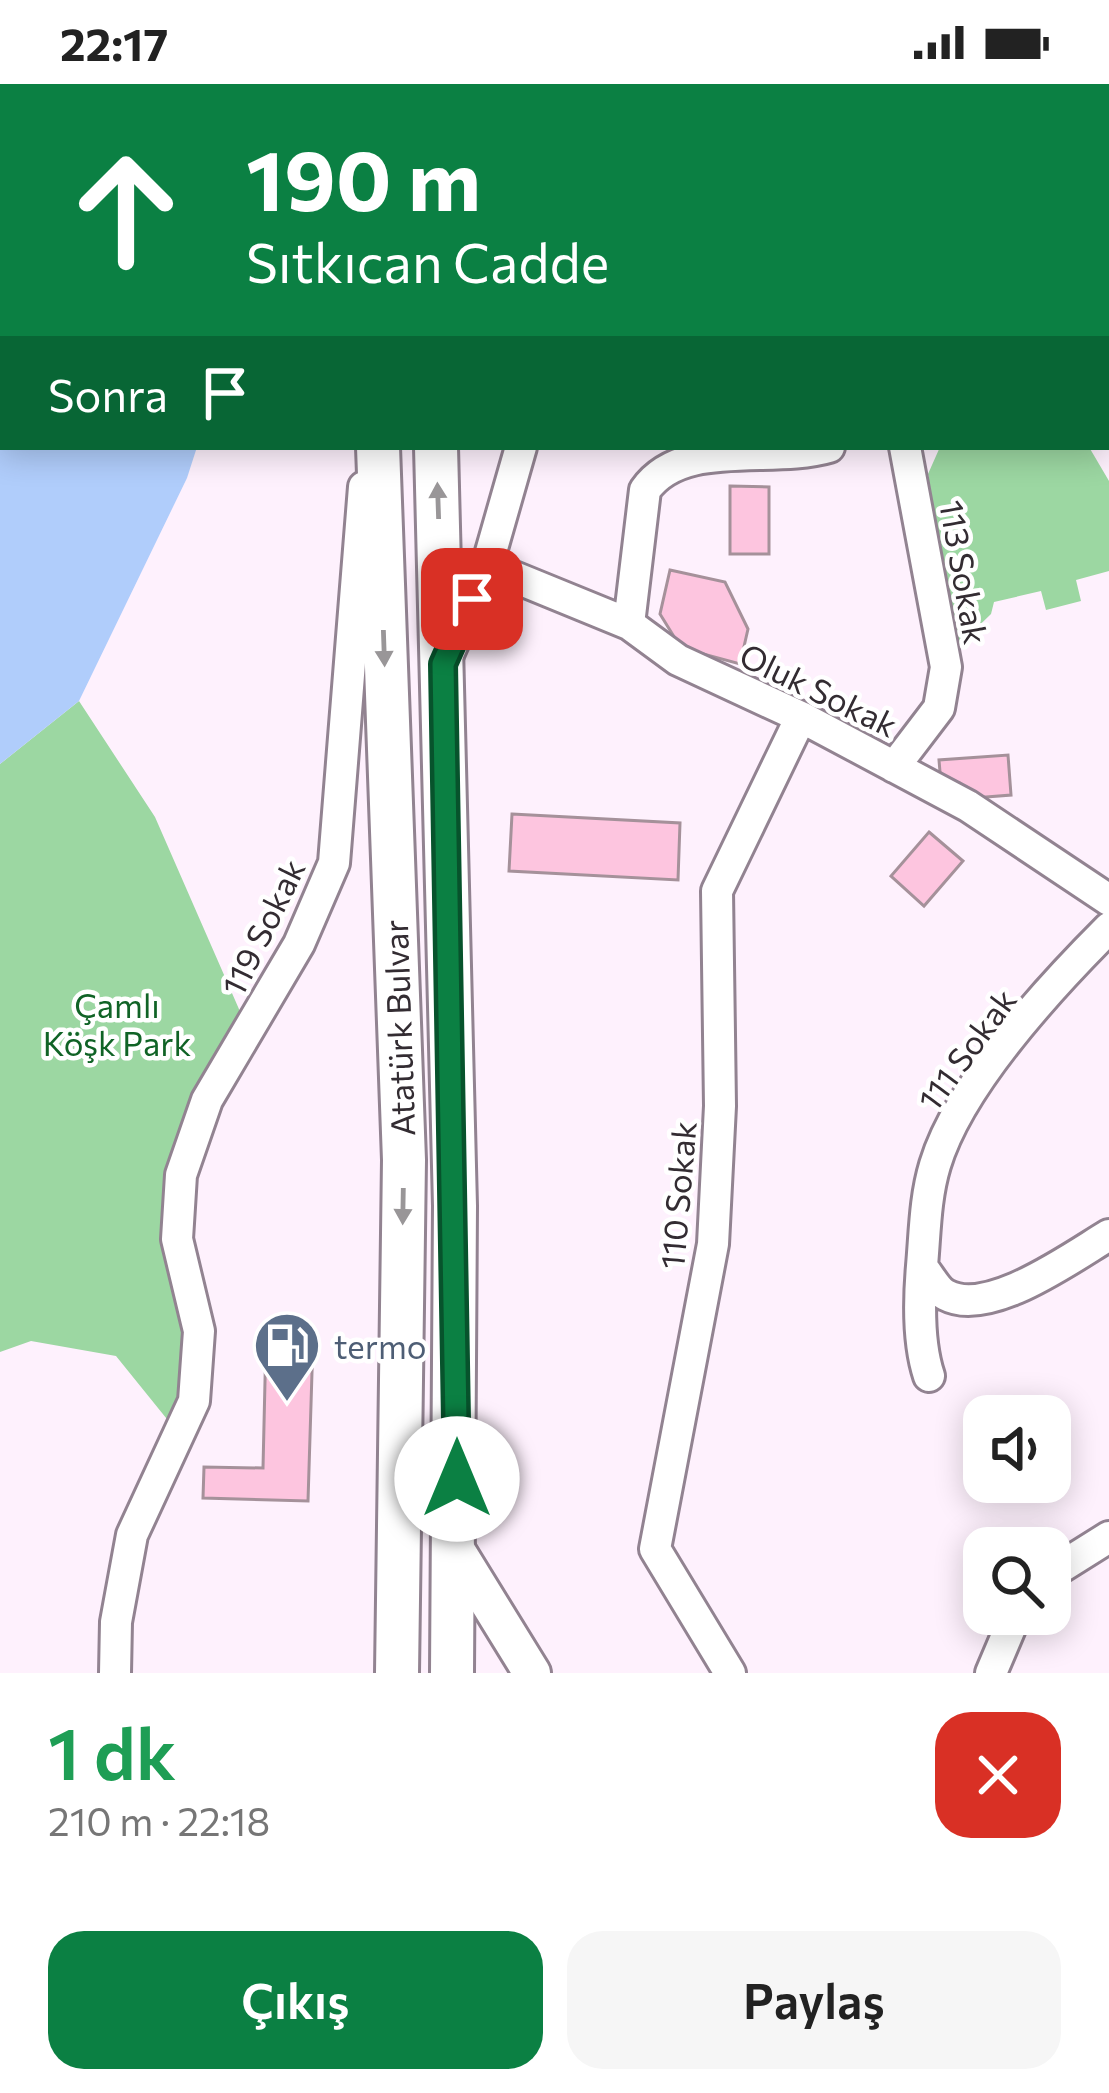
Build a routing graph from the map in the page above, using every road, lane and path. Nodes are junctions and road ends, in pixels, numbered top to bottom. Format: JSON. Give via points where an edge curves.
{"nodes":[{"id":1,"x":376,"y":450,"type":"edge"},
{"id":2,"x":377,"y":450,"type":"edge"},
{"id":3,"x":436,"y":450,"type":"edge"},
{"id":4,"x":520,"y":450,"type":"edge"},
{"id":5,"x":805,"y":450,"type":"edge"},
{"id":6,"x":906,"y":450,"type":"edge"},
{"id":7,"x":487,"y":566,"type":"junction"},
{"id":8,"x":629,"y":624,"type":"junction"},
{"id":9,"x":443,"y":664,"type":"junction"},
{"id":10,"x":802,"y":717,"type":"junction"},
{"id":11,"x":894,"y":766,"type":"junction"},
{"id":12,"x":1109,"y":900,"type":"edge"},
{"id":13,"x":1109,"y":928,"type":"edge"},
{"id":14,"x":1109,"y":1235,"type":"edge"},
{"id":15,"x":922,"y":1267,"type":"junction"},
{"id":16,"x":929,"y":1376,"type":"dead end"},
{"id":17,"x":1109,"y":1537,"type":"edge"},
{"id":18,"x":455,"y":1548,"type":"junction"},
{"id":19,"x":1071,"y":1561,"type":"edge"},
{"id":20,"x":1007,"y":1635,"type":"edge"},
{"id":21,"x":115,"y":1673,"type":"edge"},
{"id":22,"x":397,"y":1673,"type":"edge"},
{"id":23,"x":452,"y":1673,"type":"edge"},
{"id":24,"x":532,"y":1673,"type":"edge"},
{"id":25,"x":730,"y":1673,"type":"edge"},
{"id":26,"x":991,"y":1673,"type":"edge"}],
"edges":[{"from":1,"to":21,"type":"street","name":"119 Sokak","via":[[362,494],[334,863],[299,944],[207,1100],[182,1175],[176,1239],[199,1331],[194,1401],[132,1535]]},
{"from":2,"to":22,"type":"highway","name":"Atatürk Bulvar","one_way":true,"via":[[404,1160]]},
{"from":9,"to":3,"type":"highway","name":"Atatürk Bulvar","one_way":true},
{"from":4,"to":7,"type":"street"},
{"from":5,"to":8,"type":"street","via":[[678,461],[656,475],[644,490]]},
{"from":6,"to":11,"type":"street","name":"113 Sokak","via":[[946,667],[939,708]]},
{"from":7,"to":8,"type":"street","name":"Oluk Sokak"},
{"from":7,"to":9,"type":"street"},
{"from":8,"to":10,"type":"street","name":"Oluk Sokak","via":[[677,661]]},
{"from":9,"to":18,"type":"highway","name":"Atatürk Bulvar"},
{"from":10,"to":11,"type":"street","name":"Oluk Sokak"},
{"from":10,"to":25,"type":"street","name":"110 Sokak","via":[[716,891],[713,1244],[655,1549]]},
{"from":11,"to":12,"type":"street","name":"Oluk Sokak"},
{"from":13,"to":15,"type":"street","name":"111 Sokak","via":[[950,1124],[931,1184]]},
{"from":14,"to":15,"type":"street","via":[[976,1302],[945,1295]]},
{"from":15,"to":16,"type":"street","name":"111 Sokak"},
{"from":17,"to":19,"type":"street"},
{"from":18,"to":23,"type":"highway","name":"Atatürk Bulvar"},
{"from":18,"to":24,"type":"main road"},
{"from":20,"to":26,"type":"street"}]}
